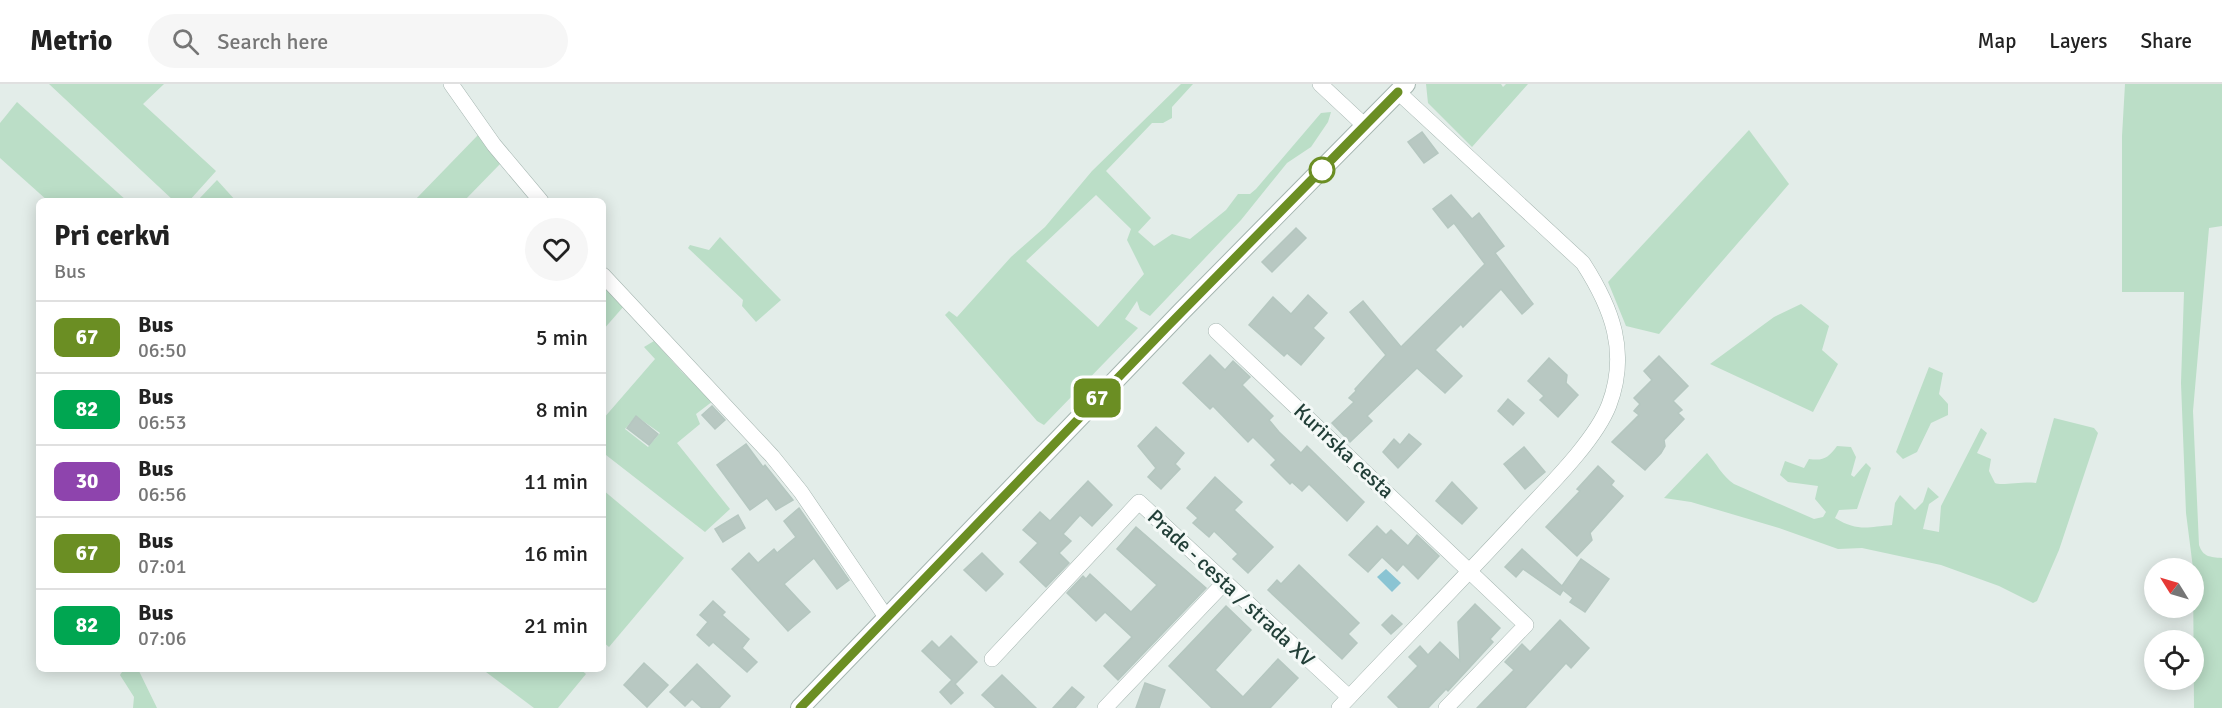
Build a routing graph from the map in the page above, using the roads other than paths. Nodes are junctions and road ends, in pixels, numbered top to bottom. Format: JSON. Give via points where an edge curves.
{"nodes":[{"id":1,"x":451,"y":84,"type":"edge"},
{"id":2,"x":1320,"y":84,"type":"edge"},
{"id":3,"x":1402,"y":88,"type":"edge"},
{"id":4,"x":1365,"y":126,"type":"junction"},
{"id":5,"x":538,"y":198,"type":"edge"},
{"id":6,"x":606,"y":278,"type":"edge"},
{"id":7,"x":1216,"y":331,"type":"dead end"},
{"id":8,"x":1471,"y":570,"type":"junction"},
{"id":9,"x":1225,"y":582,"type":"junction"},
{"id":10,"x":886,"y":617,"type":"junction"},
{"id":11,"x":992,"y":659,"type":"dead end"},
{"id":12,"x":1344,"y":703,"type":"edge"},
{"id":13,"x":800,"y":708,"type":"edge"},
{"id":14,"x":1105,"y":708,"type":"edge"},
{"id":15,"x":1446,"y":708,"type":"edge"}],
"edges":[{"from":1,"to":5,"type":"street","via":[[494,145]]},
{"from":2,"to":4,"type":"street"},
{"from":3,"to":4,"type":"street"},
{"from":3,"to":8,"type":"street","via":[[1583,263],[1605,297],[1616,333],[1617,365],[1609,405],[1550,485]]},
{"from":4,"to":10,"type":"street"},
{"from":6,"to":10,"type":"street","via":[[772,456]]},
{"from":7,"to":8,"type":"street","name":"Kurirska cesta"},
{"from":8,"to":12,"type":"street"},
{"from":8,"to":15,"type":"street","name":"Kurirska cesta","via":[[1526,625]]},
{"from":9,"to":11,"type":"street","name":"Prade - cesta / strada XV","via":[[1139,502]]},
{"from":9,"to":12,"type":"street","name":"Prade - cesta / strada XV"},
{"from":9,"to":14,"type":"street"},
{"from":10,"to":13,"type":"street"}]}
